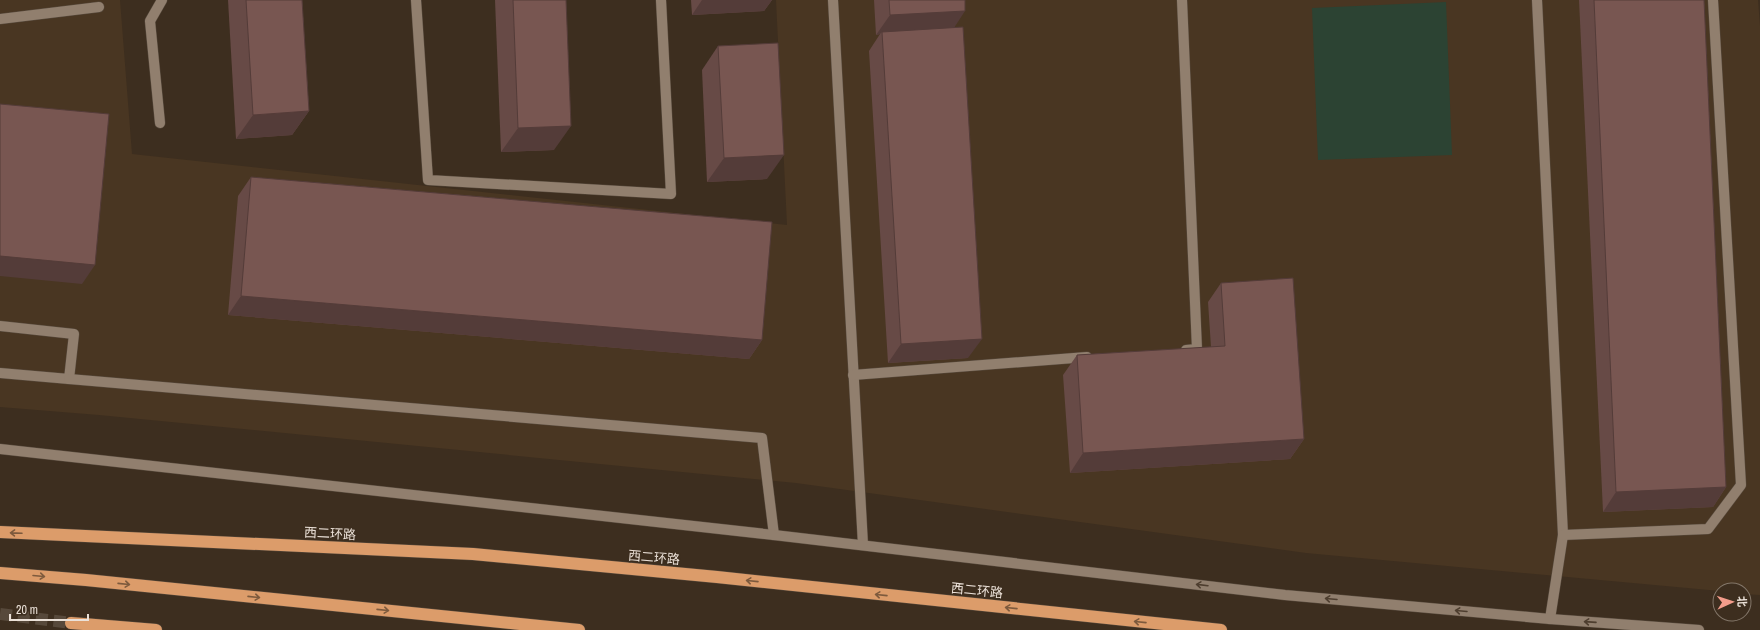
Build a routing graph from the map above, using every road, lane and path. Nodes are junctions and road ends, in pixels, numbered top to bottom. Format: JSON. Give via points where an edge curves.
{"nodes":[{"id":1,"x":162,"y":0,"type":"edge"},
{"id":2,"x":416,"y":0,"type":"edge"},
{"id":3,"x":661,"y":0,"type":"edge"},
{"id":4,"x":833,"y":0,"type":"edge"},
{"id":5,"x":1182,"y":0,"type":"edge"},
{"id":6,"x":1537,"y":0,"type":"edge"},
{"id":7,"x":1713,"y":0,"type":"edge"},
{"id":8,"x":99,"y":7,"type":"dead end"},
{"id":9,"x":0,"y":19,"type":"edge"},
{"id":10,"x":160,"y":123,"type":"dead end"},
{"id":11,"x":0,"y":326,"type":"edge"},
{"id":12,"x":1173,"y":351,"type":"edge"},
{"id":13,"x":1095,"y":357,"type":"edge"},
{"id":14,"x":0,"y":374,"type":"edge"},
{"id":15,"x":853,"y":375,"type":"junction"},
{"id":16,"x":69,"y":379,"type":"junction"},
{"id":17,"x":0,"y":449,"type":"edge"},
{"id":18,"x":0,"y":532,"type":"edge"},
{"id":19,"x":774,"y":535,"type":"junction"},
{"id":20,"x":1563,"y":535,"type":"junction"},
{"id":21,"x":863,"y":545,"type":"junction"},
{"id":22,"x":0,"y":573,"type":"edge"},
{"id":23,"x":1550,"y":619,"type":"junction"},
{"id":24,"x":71,"y":622,"type":"tunnel mouth"},
{"id":25,"x":156,"y":630,"type":"edge"},
{"id":26,"x":579,"y":630,"type":"edge"},
{"id":27,"x":1221,"y":630,"type":"edge"},
{"id":28,"x":1699,"y":630,"type":"edge"}],
"edges":[{"from":1,"to":10,"type":"street","via":[[150,21]]},
{"from":2,"to":3,"type":"street","via":[[428,180],[671,194]]},
{"from":4,"to":15,"type":"street"},
{"from":5,"to":12,"type":"street","via":[[1197,349]]},
{"from":6,"to":20,"type":"street"},
{"from":7,"to":20,"type":"street","via":[[1741,485],[1708,529]]},
{"from":8,"to":9,"type":"street"},
{"from":11,"to":16,"type":"street","via":[[74,334]]},
{"from":13,"to":15,"type":"street"},
{"from":14,"to":16,"type":"street"},
{"from":15,"to":21,"type":"street"},
{"from":16,"to":19,"type":"street","via":[[762,438]]},
{"from":17,"to":19,"type":"street"},
{"from":27,"to":18,"type":"highway","name":"西二环路","one_way":true,"via":[[473,554]]},
{"from":19,"to":21,"type":"street"},
{"from":20,"to":23,"type":"street"},
{"from":23,"to":21,"type":"street","one_way":true,"via":[[1285,595]]},
{"from":22,"to":26,"type":"highway","one_way":true},
{"from":28,"to":23,"type":"street","one_way":true},
{"from":24,"to":25,"type":"highway"}]}
